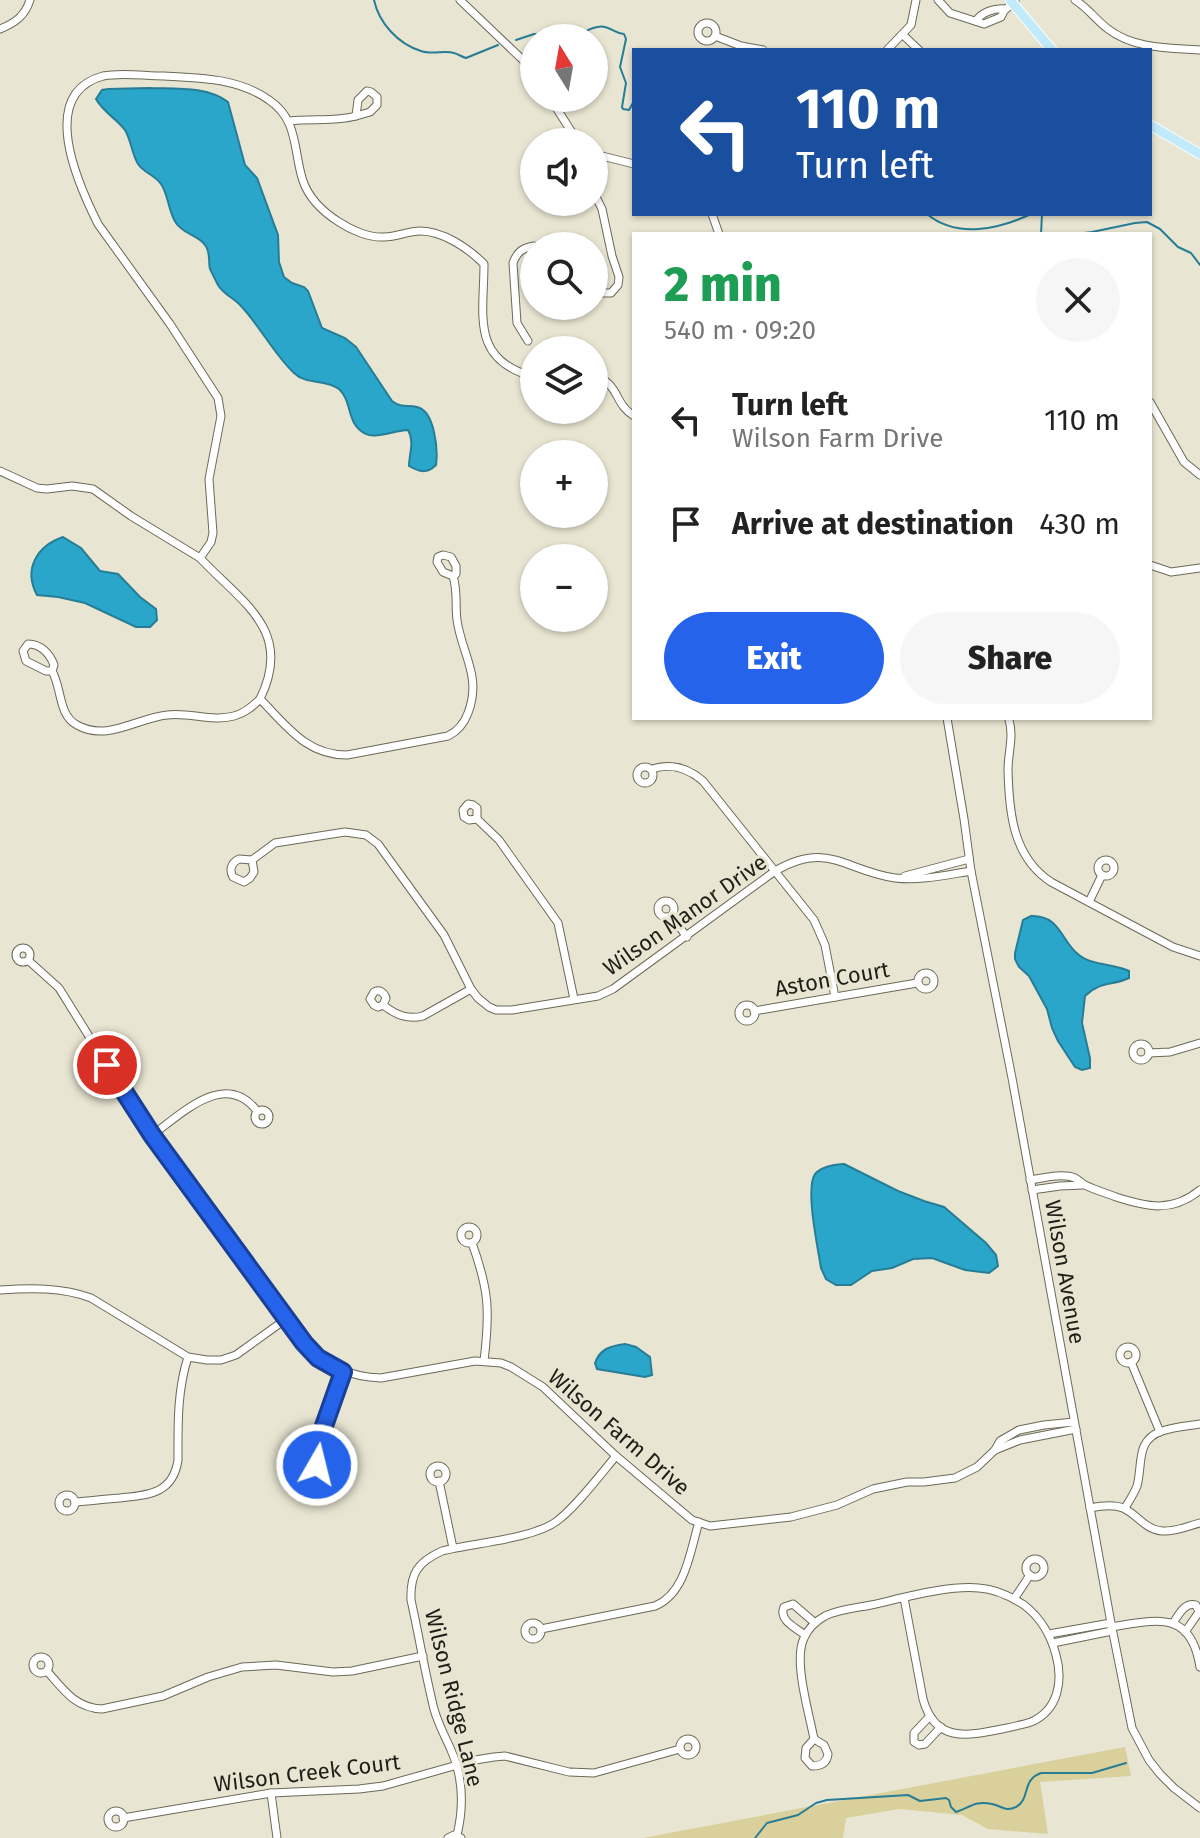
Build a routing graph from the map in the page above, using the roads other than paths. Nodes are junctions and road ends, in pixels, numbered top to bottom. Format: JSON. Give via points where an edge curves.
{"nodes":[{"id":1,"x":30,"y":0,"type":"edge"},
{"id":2,"x":460,"y":0,"type":"edge"},
{"id":3,"x":916,"y":0,"type":"edge"},
{"id":4,"x":938,"y":0,"type":"edge"},
{"id":5,"x":1075,"y":0,"type":"edge"},
{"id":6,"x":1010,"y":3,"type":"edge"},
{"id":7,"x":1087,"y":3,"type":"edge"},
{"id":8,"x":0,"y":29,"type":"edge"},
{"id":9,"x":903,"y":35,"type":"junction"},
{"id":10,"x":715,"y":36,"type":"dead end"},
{"id":11,"x":752,"y":48,"type":"edge"},
{"id":12,"x":889,"y":48,"type":"edge"},
{"id":13,"x":917,"y":48,"type":"edge"},
{"id":14,"x":1050,"y":48,"type":"edge"},
{"id":15,"x":1200,"y":50,"type":"edge"},
{"id":16,"x":520,"y":57,"type":"edge"},
{"id":17,"x":356,"y":116,"type":"dead end"},
{"id":18,"x":289,"y":121,"type":"junction"},
{"id":19,"x":1152,"y":126,"type":"edge"},
{"id":20,"x":1200,"y":154,"type":"edge"},
{"id":21,"x":608,"y":158,"type":"edge"},
{"id":22,"x":632,"y":164,"type":"edge"},
{"id":23,"x":608,"y":237,"type":"edge"},
{"id":24,"x":520,"y":251,"type":"edge"},
{"id":25,"x":608,"y":293,"type":"edge"},
{"id":26,"x":525,"y":336,"type":"edge"},
{"id":27,"x":520,"y":372,"type":"edge"},
{"id":28,"x":608,"y":382,"type":"edge"},
{"id":29,"x":1152,"y":406,"type":"edge"},
{"id":30,"x":632,"y":414,"type":"edge"},
{"id":31,"x":0,"y":471,"type":"edge"},
{"id":32,"x":1200,"y":475,"type":"edge"},
{"id":33,"x":200,"y":558,"type":"junction"},
{"id":34,"x":1152,"y":566,"type":"edge"},
{"id":35,"x":1200,"y":568,"type":"edge"},
{"id":36,"x":453,"y":576,"type":"dead end"},
{"id":37,"x":52,"y":671,"type":"junction"},
{"id":38,"x":260,"y":699,"type":"junction"},
{"id":39,"x":947,"y":720,"type":"edge"},
{"id":40,"x":1008,"y":720,"type":"edge"},
{"id":41,"x":652,"y":769,"type":"dead end"},
{"id":42,"x":477,"y":819,"type":"dead end"},
{"id":43,"x":969,"y":859,"type":"junction"},
{"id":44,"x":252,"y":860,"type":"dead end"},
{"id":45,"x":775,"y":871,"type":"junction"},
{"id":46,"x":971,"y":871,"type":"junction"},
{"id":47,"x":1102,"y":875,"type":"dead end"},
{"id":48,"x":897,"y":878,"type":"junction"},
{"id":49,"x":1089,"y":902,"type":"junction"},
{"id":50,"x":671,"y":916,"type":"dead end"},
{"id":51,"x":687,"y":937,"type":"junction"},
{"id":52,"x":1200,"y":956,"type":"edge"},
{"id":53,"x":29,"y":961,"type":"dead end"},
{"id":54,"x":917,"y":983,"type":"dead end"},
{"id":55,"x":471,"y":989,"type":"junction"},
{"id":56,"x":835,"y":997,"type":"junction"},
{"id":57,"x":574,"y":999,"type":"junction"},
{"id":58,"x":383,"y":1005,"type":"dead end"},
{"id":59,"x":754,"y":1011,"type":"dead end"},
{"id":60,"x":1200,"y":1043,"type":"edge"},
{"id":61,"x":1149,"y":1053,"type":"dead end"},
{"id":62,"x":257,"y":1111,"type":"dead end"},
{"id":63,"x":152,"y":1135,"type":"junction"},
{"id":64,"x":1030,"y":1180,"type":"junction"},
{"id":65,"x":1083,"y":1185,"type":"junction"},
{"id":66,"x":1032,"y":1190,"type":"junction"},
{"id":67,"x":1200,"y":1190,"type":"edge"},
{"id":68,"x":472,"y":1243,"type":"dead end"},
{"id":69,"x":0,"y":1290,"type":"edge"},
{"id":70,"x":286,"y":1319,"type":"junction"},
{"id":71,"x":188,"y":1357,"type":"junction"},
{"id":72,"x":484,"y":1361,"type":"junction"},
{"id":73,"x":1131,"y":1362,"type":"dead end"},
{"id":74,"x":343,"y":1372,"type":"junction"},
{"id":75,"x":1200,"y":1424,"type":"edge"},
{"id":76,"x":1075,"y":1425,"type":"junction"},
{"id":77,"x":1160,"y":1432,"type":"junction"},
{"id":78,"x":320,"y":1450,"type":"dead end"},
{"id":79,"x":616,"y":1456,"type":"junction"},
{"id":80,"x":439,"y":1481,"type":"dead end"},
{"id":81,"x":75,"y":1502,"type":"dead end"},
{"id":82,"x":1090,"y":1508,"type":"junction"},
{"id":83,"x":1125,"y":1508,"type":"junction"},
{"id":84,"x":699,"y":1522,"type":"junction"},
{"id":85,"x":1200,"y":1523,"type":"edge"},
{"id":86,"x":453,"y":1548,"type":"junction"},
{"id":87,"x":1030,"y":1575,"type":"dead end"},
{"id":88,"x":904,"y":1598,"type":"junction"},
{"id":89,"x":1014,"y":1599,"type":"junction"},
{"id":90,"x":815,"y":1623,"type":"junction"},
{"id":91,"x":1173,"y":1623,"type":"junction"},
{"id":92,"x":1111,"y":1627,"type":"junction"},
{"id":93,"x":541,"y":1629,"type":"dead end"},
{"id":94,"x":1185,"y":1632,"type":"junction"},
{"id":95,"x":1049,"y":1634,"type":"junction"},
{"id":96,"x":805,"y":1635,"type":"junction"},
{"id":97,"x":1053,"y":1643,"type":"junction"},
{"id":98,"x":423,"y":1656,"type":"junction"},
{"id":99,"x":1200,"y":1667,"type":"edge"},
{"id":100,"x":47,"y":1671,"type":"dead end"},
{"id":101,"x":930,"y":1716,"type":"junction"},
{"id":102,"x":941,"y":1727,"type":"junction"},
{"id":103,"x":814,"y":1739,"type":"dead end"},
{"id":104,"x":680,"y":1749,"type":"dead end"},
{"id":105,"x":456,"y":1765,"type":"junction"},
{"id":106,"x":271,"y":1793,"type":"junction"},
{"id":107,"x":1200,"y":1808,"type":"edge"},
{"id":108,"x":123,"y":1818,"type":"dead end"},
{"id":109,"x":455,"y":1837,"type":"edge"},
{"id":110,"x":277,"y":1838,"type":"edge"}],
"edges":[{"from":1,"to":8,"type":"street","via":[[15,23]]},
{"from":2,"to":16,"type":"street"},
{"from":3,"to":9,"type":"street","via":[[911,25]]},
{"from":4,"to":6,"type":"street","via":[[950,13],[976,21]]},
{"from":5,"to":7,"type":"street"},
{"from":6,"to":14,"type":"main road"},
{"from":7,"to":15,"type":"street","via":[[1120,37],[1158,48]]},
{"from":9,"to":12,"type":"street"},
{"from":9,"to":13,"type":"street"},
{"from":10,"to":11,"type":"street"},
{"from":17,"to":18,"type":"street"},
{"from":18,"to":27,"type":"street","via":[[304,183],[312,198],[338,221],[384,237],[431,232],[484,264],[481,310],[487,340],[500,361]]},
{"from":18,"to":33,"type":"street","via":[[273,102],[231,82],[114,74],[85,85],[73,97],[66,117],[78,178],[98,224],[218,398],[221,416],[209,479],[213,533]]},
{"from":19,"to":20,"type":"main road"},
{"from":21,"to":22,"type":"street"},
{"from":23,"to":25,"type":"street","via":[[619,277]]},
{"from":24,"to":26,"type":"street","via":[[513,263],[517,323]]},
{"from":28,"to":30,"type":"street"},
{"from":29,"to":32,"type":"street","via":[[1181,457]]},
{"from":31,"to":33,"type":"street","via":[[37,488],[93,489]]},
{"from":33,"to":38,"type":"street","via":[[264,627],[270,671]]},
{"from":34,"to":35,"type":"street","via":[[1171,572]]},
{"from":36,"to":38,"type":"street","via":[[457,619],[474,678],[468,712],[455,733],[331,754],[306,744]]},
{"from":37,"to":37,"type":"street","via":[[53,662],[44,650],[32,644],[25,647],[26,661]]},
{"from":37,"to":38,"type":"street","via":[[68,717],[89,729],[109,731],[168,715],[233,716]]},
{"from":39,"to":43,"type":"street","name":"Wilson Avenue"},
{"from":40,"to":49,"type":"street","via":[[1015,836],[1041,876]]},
{"from":41,"to":45,"type":"street","via":[[670,765],[696,775]]},
{"from":42,"to":57,"type":"street","via":[[499,840],[558,923]]},
{"from":43,"to":46,"type":"street","name":"Wilson Avenue"},
{"from":43,"to":48,"type":"street"},
{"from":44,"to":55,"type":"street","name":"Wilson Manor Drive","via":[[275,843],[345,832],[372,838],[444,935]]},
{"from":45,"to":48,"type":"street","name":"Wilson Manor Drive","via":[[824,857]]},
{"from":45,"to":51,"type":"street","name":"Wilson Manor Drive"},
{"from":45,"to":56,"type":"street","via":[[819,929]]},
{"from":46,"to":48,"type":"street","name":"Wilson Manor Drive"},
{"from":46,"to":64,"type":"street","name":"Wilson Avenue"},
{"from":47,"to":49,"type":"street"},
{"from":49,"to":52,"type":"street"},
{"from":50,"to":51,"type":"street"},
{"from":51,"to":57,"type":"street","name":"Wilson Manor Drive","via":[[613,989]]},
{"from":53,"to":63,"type":"street","name":"Wilson Farm Drive","via":[[59,988]]},
{"from":54,"to":56,"type":"street","name":"Aston Court"},
{"from":55,"to":57,"type":"street","name":"Wilson Manor Drive","via":[[489,1007],[505,1011]]},
{"from":55,"to":58,"type":"street","via":[[417,1018]]},
{"from":56,"to":59,"type":"street","name":"Aston Court"},
{"from":60,"to":61,"type":"street"},
{"from":62,"to":63,"type":"street","via":[[239,1096],[218,1094]]},
{"from":63,"to":70,"type":"street","name":"Wilson Farm Drive"},
{"from":64,"to":65,"type":"street","via":[[1068,1177]]},
{"from":64,"to":66,"type":"street","name":"Wilson Avenue"},
{"from":65,"to":66,"type":"street"},
{"from":65,"to":67,"type":"street","via":[[1149,1207],[1180,1203]]},
{"from":66,"to":76,"type":"street","name":"Wilson Avenue"},
{"from":68,"to":72,"type":"street","via":[[488,1305]]},
{"from":69,"to":71,"type":"street","via":[[80,1294]]},
{"from":70,"to":71,"type":"street","via":[[229,1358]]},
{"from":70,"to":74,"type":"street","name":"Wilson Farm Drive","via":[[315,1355]]},
{"from":71,"to":81,"type":"street","via":[[179,1398],[177,1467],[170,1481],[148,1494]]},
{"from":72,"to":74,"type":"street","name":"Wilson Farm Drive","via":[[381,1378]]},
{"from":72,"to":79,"type":"street","name":"Wilson Farm Drive","via":[[525,1374]]},
{"from":73,"to":77,"type":"street"},
{"from":74,"to":78,"type":"street"},
{"from":75,"to":77,"type":"street"},
{"from":76,"to":82,"type":"street","name":"Wilson Avenue"},
{"from":76,"to":84,"type":"street","name":"Wilson Farm Drive","via":[[1019,1430],[1000,1441],[977,1467],[955,1478],[873,1489],[791,1517],[722,1526]]},
{"from":77,"to":83,"type":"street","via":[[1144,1444],[1138,1483]]},
{"from":79,"to":84,"type":"street","name":"Wilson Farm Drive"},
{"from":79,"to":86,"type":"street","name":"Wilson Ridge Lane","via":[[568,1511],[546,1527]]},
{"from":80,"to":86,"type":"street"},
{"from":82,"to":83,"type":"street"},
{"from":82,"to":92,"type":"street","name":"Wilson Avenue"},
{"from":83,"to":85,"type":"street","via":[[1159,1531]]},
{"from":84,"to":93,"type":"street","via":[[677,1589],[666,1600]]},
{"from":86,"to":98,"type":"street","name":"Wilson Ridge Lane","via":[[428,1557],[412,1580]]},
{"from":87,"to":89,"type":"street"},
{"from":88,"to":89,"type":"street","via":[[969,1588]]},
{"from":88,"to":90,"type":"street","via":[[834,1612]]},
{"from":88,"to":101,"type":"street"},
{"from":89,"to":95,"type":"street"},
{"from":90,"to":96,"type":"street"},
{"from":90,"to":96,"type":"street","via":[[793,1604],[784,1607],[783,1618]]},
{"from":91,"to":92,"type":"street","via":[[1154,1620]]},
{"from":91,"to":94,"type":"street"},
{"from":91,"to":94,"type":"street","via":[[1186,1606],[1196,1605],[1199,1612]]},
{"from":92,"to":95,"type":"street"},
{"from":92,"to":97,"type":"street"},
{"from":92,"to":107,"type":"street","name":"Wilson Avenue","via":[[1137,1740],[1160,1774]]},
{"from":94,"to":99,"type":"street","via":[[1194,1641]]},
{"from":95,"to":97,"type":"street"},
{"from":96,"to":103,"type":"street","via":[[799,1662]]},
{"from":97,"to":102,"type":"street","via":[[1060,1682],[1042,1715],[973,1735]]},
{"from":98,"to":100,"type":"street","via":[[352,1671],[242,1667],[163,1696],[102,1709],[75,1701]]},
{"from":98,"to":105,"type":"street","name":"Wilson Ridge Lane","via":[[437,1719]]},
{"from":101,"to":102,"type":"street"},
{"from":101,"to":102,"type":"street","via":[[914,1733],[914,1742],[925,1744]]},
{"from":104,"to":105,"type":"street","name":"Wilson Creek Court","via":[[582,1774],[505,1756]]},
{"from":105,"to":106,"type":"street","name":"Wilson Creek Court","via":[[383,1786]]},
{"from":105,"to":109,"type":"street","name":"Wilson Ridge Lane","via":[[462,1807]]},
{"from":106,"to":108,"type":"street","name":"Wilson Creek Court"},
{"from":106,"to":110,"type":"street"}]}
